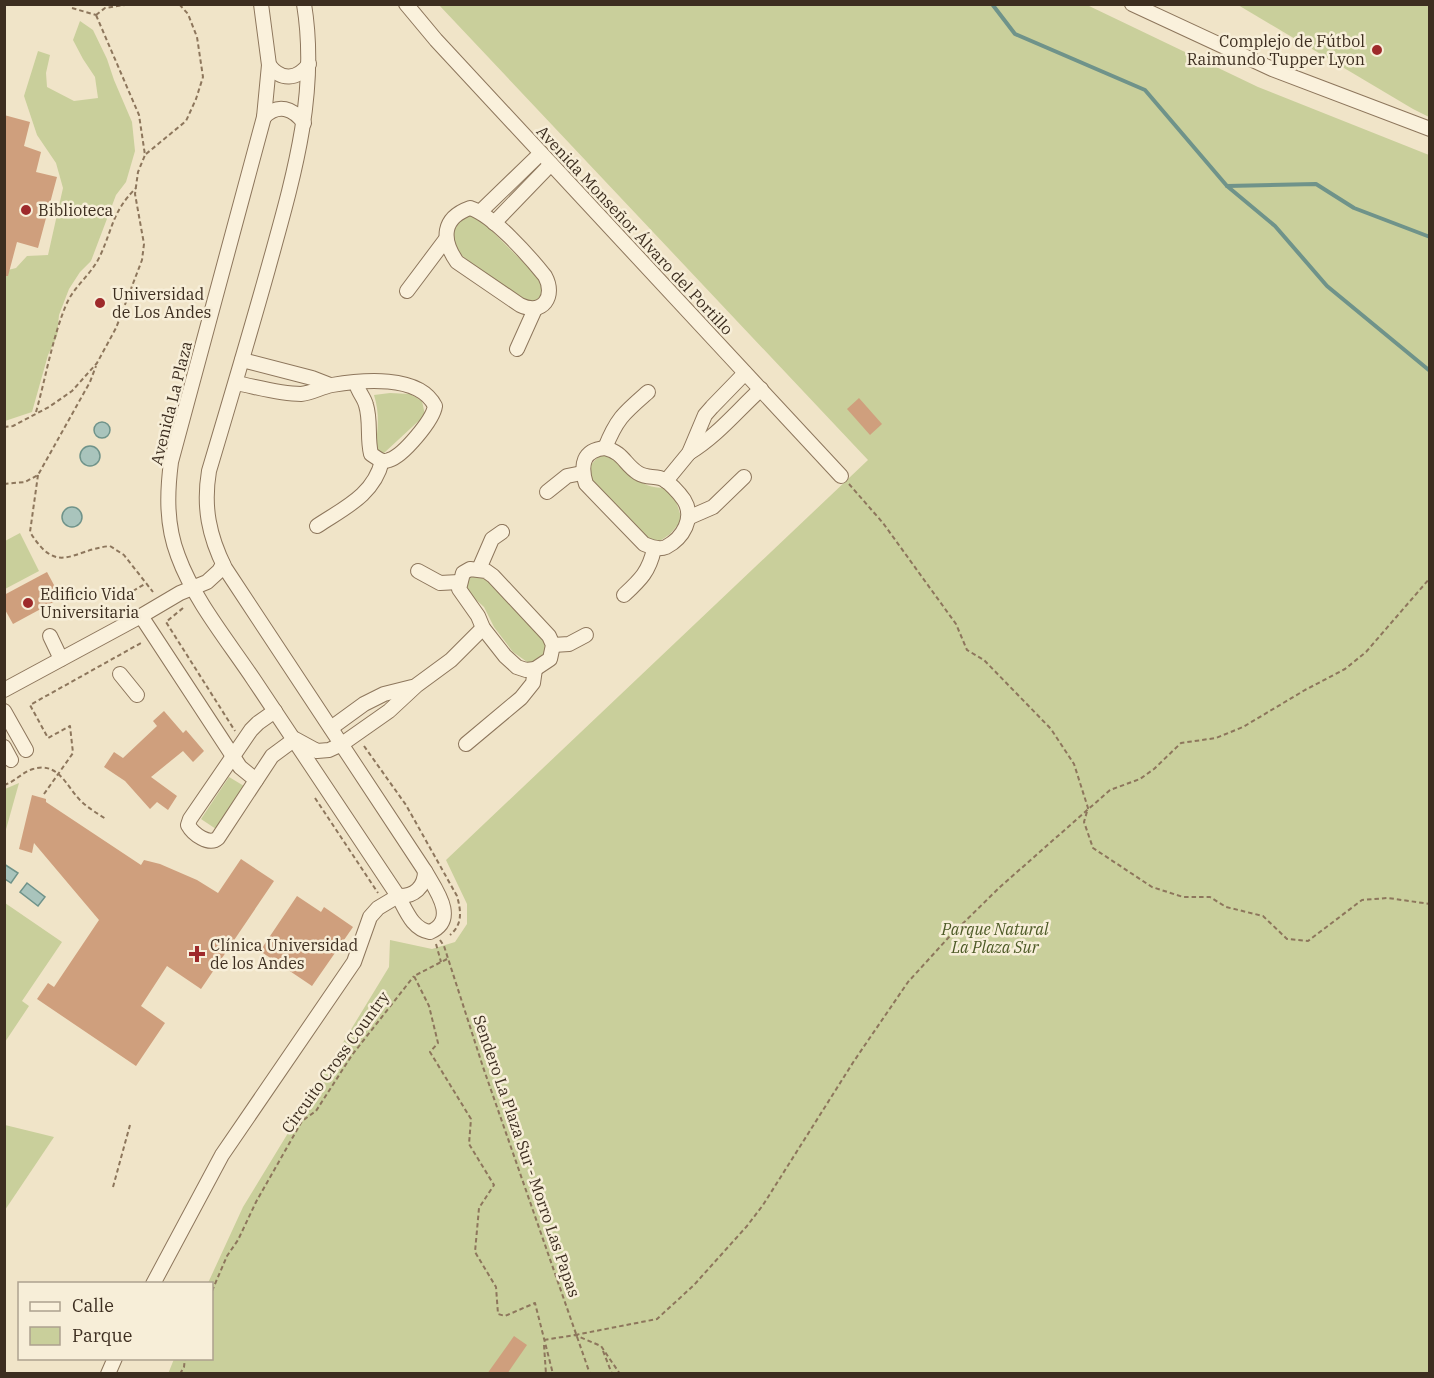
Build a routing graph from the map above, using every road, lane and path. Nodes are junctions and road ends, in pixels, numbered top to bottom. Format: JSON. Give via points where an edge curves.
{"nodes":[{"id":1,"x":131,"y":4,"type":"edge"},
{"id":2,"x":179,"y":4,"type":"edge"},
{"id":3,"x":261,"y":4,"type":"edge"},
{"id":4,"x":304,"y":4,"type":"edge"},
{"id":5,"x":406,"y":4,"type":"edge"},
{"id":6,"x":1132,"y":4,"type":"edge"},
{"id":7,"x":72,"y":8,"type":"dead end"},
{"id":8,"x":96,"y":15,"type":"junction"},
{"id":9,"x":309,"y":64,"type":"junction"},
{"id":10,"x":269,"y":65,"type":"junction"},
{"id":11,"x":264,"y":117,"type":"junction"},
{"id":12,"x":304,"y":123,"type":"junction"},
{"id":13,"x":1430,"y":129,"type":"edge"},
{"id":14,"x":541,"y":153,"type":"junction"},
{"id":15,"x":146,"y":155,"type":"junction"},
{"id":16,"x":551,"y":164,"type":"junction"},
{"id":17,"x":136,"y":188,"type":"junction"},
{"id":18,"x":481,"y":211,"type":"junction"},
{"id":19,"x":494,"y":223,"type":"junction"},
{"id":20,"x":446,"y":239,"type":"junction"},
{"id":21,"x":407,"y":291,"type":"dead end"},
{"id":22,"x":536,"y":309,"type":"junction"},
{"id":23,"x":517,"y":349,"type":"dead end"},
{"id":24,"x":242,"y":360,"type":"junction"},
{"id":25,"x":97,"y":363,"type":"junction"},
{"id":26,"x":746,"y":373,"type":"junction"},
{"id":27,"x":236,"y":382,"type":"junction"},
{"id":28,"x":356,"y":383,"type":"junction"},
{"id":29,"x":330,"y":385,"type":"junction"},
{"id":30,"x":761,"y":389,"type":"junction"},
{"id":31,"x":648,"y":392,"type":"dead end"},
{"id":32,"x":36,"y":414,"type":"junction"},
{"id":33,"x":4,"y":427,"type":"edge"},
{"id":34,"x":605,"y":448,"type":"junction"},
{"id":35,"x":689,"y":453,"type":"junction"},
{"id":36,"x":382,"y":461,"type":"junction"},
{"id":37,"x":582,"y":473,"type":"junction"},
{"id":38,"x":38,"y":475,"type":"junction"},
{"id":39,"x":841,"y":476,"type":"joint"},
{"id":40,"x":744,"y":477,"type":"dead end"},
{"id":41,"x":666,"y":481,"type":"junction"},
{"id":42,"x":4,"y":484,"type":"edge"},
{"id":43,"x":547,"y":492,"type":"dead end"},
{"id":44,"x":690,"y":517,"type":"junction"},
{"id":45,"x":317,"y":526,"type":"dead end"},
{"id":46,"x":502,"y":532,"type":"dead end"},
{"id":47,"x":654,"y":549,"type":"junction"},
{"id":48,"x":223,"y":564,"type":"junction"},
{"id":49,"x":479,"y":569,"type":"junction"},
{"id":50,"x":418,"y":571,"type":"dead end"},
{"id":51,"x":1430,"y":578,"type":"edge"},
{"id":52,"x":459,"y":582,"type":"junction"},
{"id":53,"x":145,"y":584,"type":"junction"},
{"id":54,"x":192,"y":587,"type":"junction"},
{"id":55,"x":134,"y":591,"type":"dead end"},
{"id":56,"x":624,"y":595,"type":"dead end"},
{"id":57,"x":162,"y":604,"type":"junction"},
{"id":58,"x":188,"y":604,"type":"dead end"},
{"id":59,"x":141,"y":616,"type":"junction"},
{"id":60,"x":166,"y":622,"type":"junction"},
{"id":61,"x":483,"y":628,"type":"junction"},
{"id":62,"x":586,"y":635,"type":"dead end"},
{"id":63,"x":50,"y":636,"type":"dead end"},
{"id":64,"x":154,"y":636,"type":"junction"},
{"id":65,"x":552,"y":645,"type":"junction"},
{"id":66,"x":61,"y":659,"type":"junction"},
{"id":67,"x":535,"y":669,"type":"junction"},
{"id":68,"x":120,"y":674,"type":"dead end"},
{"id":69,"x":417,"y":686,"type":"junction"},
{"id":70,"x":4,"y":690,"type":"edge"},
{"id":71,"x":137,"y":695,"type":"dead end"},
{"id":72,"x":4,"y":711,"type":"edge"},
{"id":73,"x":275,"y":711,"type":"junction"},
{"id":74,"x":331,"y":728,"type":"junction"},
{"id":75,"x":235,"y":732,"type":"dead end"},
{"id":76,"x":356,"y":734,"type":"junction"},
{"id":77,"x":295,"y":739,"type":"junction"},
{"id":78,"x":342,"y":744,"type":"junction"},
{"id":79,"x":466,"y":744,"type":"dead end"},
{"id":80,"x":4,"y":747,"type":"edge"},
{"id":81,"x":26,"y":750,"type":"dead end"},
{"id":82,"x":232,"y":757,"type":"junction"},
{"id":83,"x":11,"y":760,"type":"dead end"},
{"id":84,"x":58,"y":773,"type":"junction"},
{"id":85,"x":256,"y":780,"type":"junction"},
{"id":86,"x":4,"y":785,"type":"edge"},
{"id":87,"x":44,"y":794,"type":"dead end"},
{"id":88,"x":314,"y":796,"type":"dead end"},
{"id":89,"x":1088,"y":808,"type":"junction"},
{"id":90,"x":106,"y":819,"type":"dead end"},
{"id":91,"x":424,"y":871,"type":"junction"},
{"id":92,"x":398,"y":896,"type":"junction"},
{"id":93,"x":384,"y":904,"type":"junction"},
{"id":94,"x":1430,"y":904,"type":"edge"},
{"id":95,"x":449,"y":936,"type":"dead end"},
{"id":96,"x":440,"y":940,"type":"dead end"},
{"id":97,"x":444,"y":946,"type":"dead end"},
{"id":98,"x":447,"y":959,"type":"junction"},
{"id":99,"x":441,"y":962,"type":"junction"},
{"id":100,"x":414,"y":976,"type":"junction"},
{"id":101,"x":130,"y":1125,"type":"dead end"},
{"id":102,"x":113,"y":1187,"type":"dead end"},
{"id":103,"x":154,"y":1282,"type":"edge"},
{"id":104,"x":213,"y":1289,"type":"edge"},
{"id":105,"x":575,"y":1335,"type":"junction"},
{"id":106,"x":544,"y":1340,"type":"junction"},
{"id":107,"x":602,"y":1346,"type":"junction"},
{"id":108,"x":115,"y":1360,"type":"edge"},
{"id":109,"x":185,"y":1360,"type":"edge"},
{"id":110,"x":108,"y":1374,"type":"edge"},
{"id":111,"x":180,"y":1374,"type":"edge"},
{"id":112,"x":546,"y":1374,"type":"edge"},
{"id":113,"x":553,"y":1374,"type":"edge"},
{"id":114,"x":590,"y":1374,"type":"edge"},
{"id":115,"x":612,"y":1374,"type":"edge"},
{"id":116,"x":620,"y":1374,"type":"edge"}],
"edges":[{"from":1,"to":8,"type":"path","via":[[105,8]]},
{"from":2,"to":15,"type":"path","via":[[188,14],[196,37],[203,77],[186,121]]},
{"from":3,"to":10,"type":"street","name":"Avenida La Plaza"},
{"from":4,"to":9,"type":"street","name":"Avenida La Plaza"},
{"from":5,"to":14,"type":"street","name":"Avenida Monseñor Álvaro del Portillo"},
{"from":6,"to":13,"type":"street","via":[[1272,69]]},
{"from":7,"to":8,"type":"path"},
{"from":8,"to":15,"type":"path","via":[[139,115]]},
{"from":9,"to":10,"type":"street","via":[[294,77],[275,73]]},
{"from":9,"to":12,"type":"street","name":"Avenida La Plaza"},
{"from":10,"to":11,"type":"street","name":"Avenida La Plaza"},
{"from":11,"to":12,"type":"street","via":[[270,111],[284,108]]},
{"from":11,"to":54,"type":"street","name":"Avenida La Plaza","via":[[168,481],[172,536]]},
{"from":12,"to":24,"type":"street","name":"Avenida La Plaza","via":[[285,208]]},
{"from":14,"to":16,"type":"street","name":"Avenida Monseñor Álvaro del Portillo"},
{"from":14,"to":18,"type":"street"},
{"from":15,"to":17,"type":"path"},
{"from":16,"to":19,"type":"street"},
{"from":16,"to":26,"type":"street","name":"Avenida Monseñor Álvaro del Portillo"},
{"from":17,"to":25,"type":"path","via":[[144,244],[142,260],[116,328]]},
{"from":17,"to":32,"type":"path","via":[[122,202],[100,256],[66,305]]},
{"from":18,"to":19,"type":"street"},
{"from":18,"to":20,"type":"street","via":[[471,208],[454,216]]},
{"from":19,"to":22,"type":"street","via":[[550,284],[550,293]]},
{"from":20,"to":21,"type":"street"},
{"from":20,"to":22,"type":"street","via":[[457,262],[520,306]]},
{"from":22,"to":23,"type":"street"},
{"from":24,"to":27,"type":"street","name":"Avenida La Plaza"},
{"from":24,"to":29,"type":"street"},
{"from":25,"to":32,"type":"path","via":[[72,391]]},
{"from":25,"to":38,"type":"path"},
{"from":26,"to":30,"type":"street","name":"Avenida Monseñor Álvaro del Portillo"},
{"from":26,"to":35,"type":"street","via":[[705,415]]},
{"from":27,"to":29,"type":"street","via":[[302,394]]},
{"from":27,"to":48,"type":"street","name":"Avenida La Plaza","via":[[207,486],[209,529]]},
{"from":28,"to":29,"type":"street"},
{"from":28,"to":36,"type":"street","via":[[367,406],[371,454]]},
{"from":28,"to":36,"type":"street","via":[[388,381],[411,387],[426,393],[435,406],[422,431],[395,457]]},
{"from":30,"to":35,"type":"street","via":[[723,428]]},
{"from":30,"to":39,"type":"street","name":"Avenida Monseñor Álvaro del Portillo"},
{"from":31,"to":34,"type":"street","via":[[621,416]]},
{"from":32,"to":33,"type":"path"},
{"from":34,"to":37,"type":"street","via":[[586,457]]},
{"from":34,"to":41,"type":"street","via":[[617,451],[637,473]]},
{"from":35,"to":41,"type":"street"},
{"from":36,"to":45,"type":"street","via":[[375,482],[366,493]]},
{"from":37,"to":43,"type":"street","via":[[567,476]]},
{"from":37,"to":47,"type":"street","via":[[586,484],[644,544]]},
{"from":38,"to":42,"type":"path","via":[[25,482]]},
{"from":38,"to":53,"type":"path","via":[[30,532],[45,552],[71,557],[110,546],[124,555]]},
{"from":39,"to":89,"type":"path","via":[[872,509],[956,624],[967,650],[984,660],[1051,729],[1074,764]]},
{"from":40,"to":44,"type":"street","via":[[713,507]]},
{"from":41,"to":44,"type":"street","via":[[684,501]]},
{"from":44,"to":47,"type":"street","via":[[683,532],[666,547]]},
{"from":46,"to":49,"type":"street","via":[[492,539]]},
{"from":47,"to":56,"type":"street","via":[[649,568]]},
{"from":48,"to":54,"type":"street","via":[[214,578]]},
{"from":48,"to":74,"type":"street","name":"Avenida La Plaza"},
{"from":49,"to":52,"type":"street","via":[[470,568]]},
{"from":49,"to":65,"type":"street","via":[[493,576],[549,636]]},
{"from":50,"to":52,"type":"street","via":[[440,583]]},
{"from":51,"to":89,"type":"path","via":[[1366,652],[1345,669],[1243,727],[1216,738],[1181,743],[1140,779],[1110,790]]},
{"from":52,"to":61,"type":"street","via":[[459,589]]},
{"from":53,"to":55,"type":"path"},
{"from":53,"to":57,"type":"path"},
{"from":54,"to":57,"type":"street"},
{"from":54,"to":73,"type":"street","name":"Avenida La Plaza"},
{"from":57,"to":59,"type":"street"},
{"from":58,"to":60,"type":"path"},
{"from":59,"to":64,"type":"street"},
{"from":59,"to":66,"type":"street"},
{"from":60,"to":64,"type":"path"},
{"from":60,"to":75,"type":"path"},
{"from":61,"to":67,"type":"street","via":[[517,666]]},
{"from":61,"to":69,"type":"street"},
{"from":62,"to":65,"type":"street","via":[[569,644]]},
{"from":63,"to":66,"type":"street"},
{"from":64,"to":82,"type":"street"},
{"from":64,"to":84,"type":"path","via":[[30,705],[48,738],[70,726],[73,753]]},
{"from":65,"to":67,"type":"street","via":[[550,659]]},
{"from":66,"to":70,"type":"street"},
{"from":67,"to":79,"type":"street","via":[[533,683],[520,698]]},
{"from":68,"to":71,"type":"street"},
{"from":69,"to":74,"type":"street","via":[[384,694]]},
{"from":69,"to":76,"type":"street"},
{"from":72,"to":81,"type":"street"},
{"from":73,"to":77,"type":"street","name":"Avenida La Plaza"},
{"from":73,"to":82,"type":"street","via":[[254,726]]},
{"from":74,"to":78,"type":"street","name":"Avenida La Plaza"},
{"from":76,"to":78,"type":"street"},
{"from":76,"to":95,"type":"path","via":[[406,805],[457,896],[459,922]]},
{"from":77,"to":78,"type":"street","via":[[317,751]]},
{"from":77,"to":85,"type":"street","via":[[278,750]]},
{"from":77,"to":92,"type":"street","name":"Avenida La Plaza"},
{"from":78,"to":91,"type":"street","name":"Avenida La Plaza"},
{"from":80,"to":83,"type":"street"},
{"from":82,"to":85,"type":"street"},
{"from":82,"to":85,"type":"street","via":[[190,819],[190,830],[209,842],[217,840]]},
{"from":84,"to":86,"type":"path","via":[[35,768]]},
{"from":84,"to":87,"type":"path"},
{"from":84,"to":90,"type":"path","via":[[83,803]]},
{"from":88,"to":93,"type":"path"},
{"from":89,"to":94,"type":"path","via":[[1084,822],[1093,848],[1104,857],[1152,887],[1183,897],[1209,897],[1226,907],[1263,916],[1287,939],[1308,941],[1362,900],[1388,898]]},
{"from":89,"to":105,"type":"path","via":[[1000,887],[908,982],[763,1204],[694,1285],[657,1319]]},
{"from":91,"to":92,"type":"street","via":[[424,881],[418,890],[409,896]]},
{"from":91,"to":92,"type":"street","name":"Avenida La Plaza","via":[[443,905],[444,916],[438,927],[430,932],[418,928]]},
{"from":92,"to":93,"type":"street"},
{"from":93,"to":103,"type":"street","via":[[370,917],[351,967],[222,1155]]},
{"from":96,"to":99,"type":"path","via":[[435,941]]},
{"from":97,"to":98,"type":"path","name":"Sendero La Plaza Sur - Morro Las Papas"},
{"from":98,"to":99,"type":"path"},
{"from":98,"to":105,"type":"path","name":"Sendero La Plaza Sur - Morro Las Papas"},
{"from":99,"to":100,"type":"path"},
{"from":100,"to":104,"type":"path","name":"Circuito Cross Country","via":[[352,1055],[316,1111],[302,1121]]},
{"from":100,"to":106,"type":"path","via":[[429,1006],[438,1043],[430,1052],[471,1119],[469,1144],[494,1185],[479,1208],[475,1252],[496,1287],[498,1314],[505,1316],[535,1303]]},
{"from":101,"to":102,"type":"path"},
{"from":105,"to":106,"type":"path"},
{"from":105,"to":107,"type":"path"},
{"from":105,"to":114,"type":"path","name":"Sendero La Plaza Sur - Morro Las Papas"},
{"from":106,"to":112,"type":"path"},
{"from":106,"to":113,"type":"path"},
{"from":107,"to":115,"type":"path"},
{"from":107,"to":116,"type":"path"},
{"from":108,"to":110,"type":"street"},
{"from":109,"to":111,"type":"path"}]}
